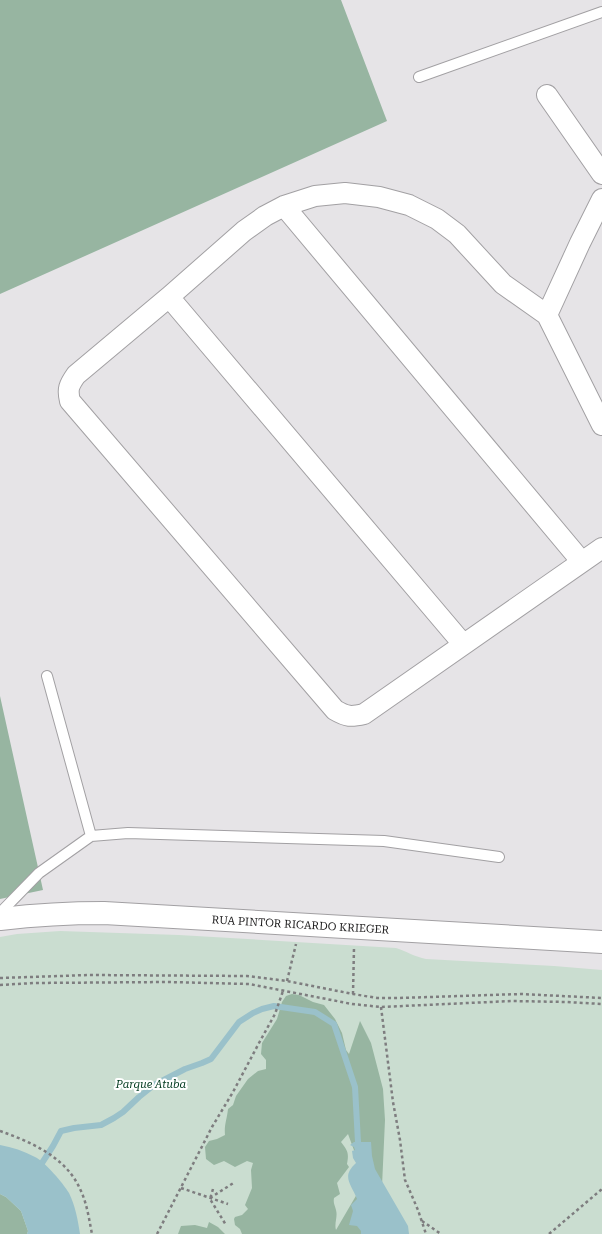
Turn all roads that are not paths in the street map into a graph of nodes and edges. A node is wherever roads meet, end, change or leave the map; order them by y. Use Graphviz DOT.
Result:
graph roads {
  1 [pos="602,12"];
  2 [pos="419,77"];
  3 [pos="547,95"];
  4 [pos="602,174"];
  5 [pos="602,199"];
  6 [pos="284,206"];
  7 [pos="169,297"];
  8 [pos="547,315"];
  9 [pos="602,425"];
  10 [pos="602,548"];
  11 [pos="582,562"];
  12 [pos="463,644"];
  13 [pos="47,676"];
  14 [pos="91,836"];
  15 [pos="499,857"];
  16 [pos="0,913"];
  17 [pos="0,919"];
  18 [pos="602,942"];
  1 -- 2 [label="lane"];
  3 -- 4 [label="street"];
  5 -- 8 [label="street"];
  6 -- 7 [label="street"];
  6 -- 8 [label="street"];
  6 -- 11 [label="street"];
  7 -- 12 [label="street"];
  7 -- 12 [label="street"];
  8 -- 9 [label="street"];
  10 -- 11 [label="street"];
  11 -- 12 [label="street"];
  13 -- 14 [label="lane"];
  14 -- 15 [label="lane"];
  14 -- 16 [label="lane"];
  17 -- 18 [label="street, RUA PINTOR RICARDO KRIEGER"];
}
